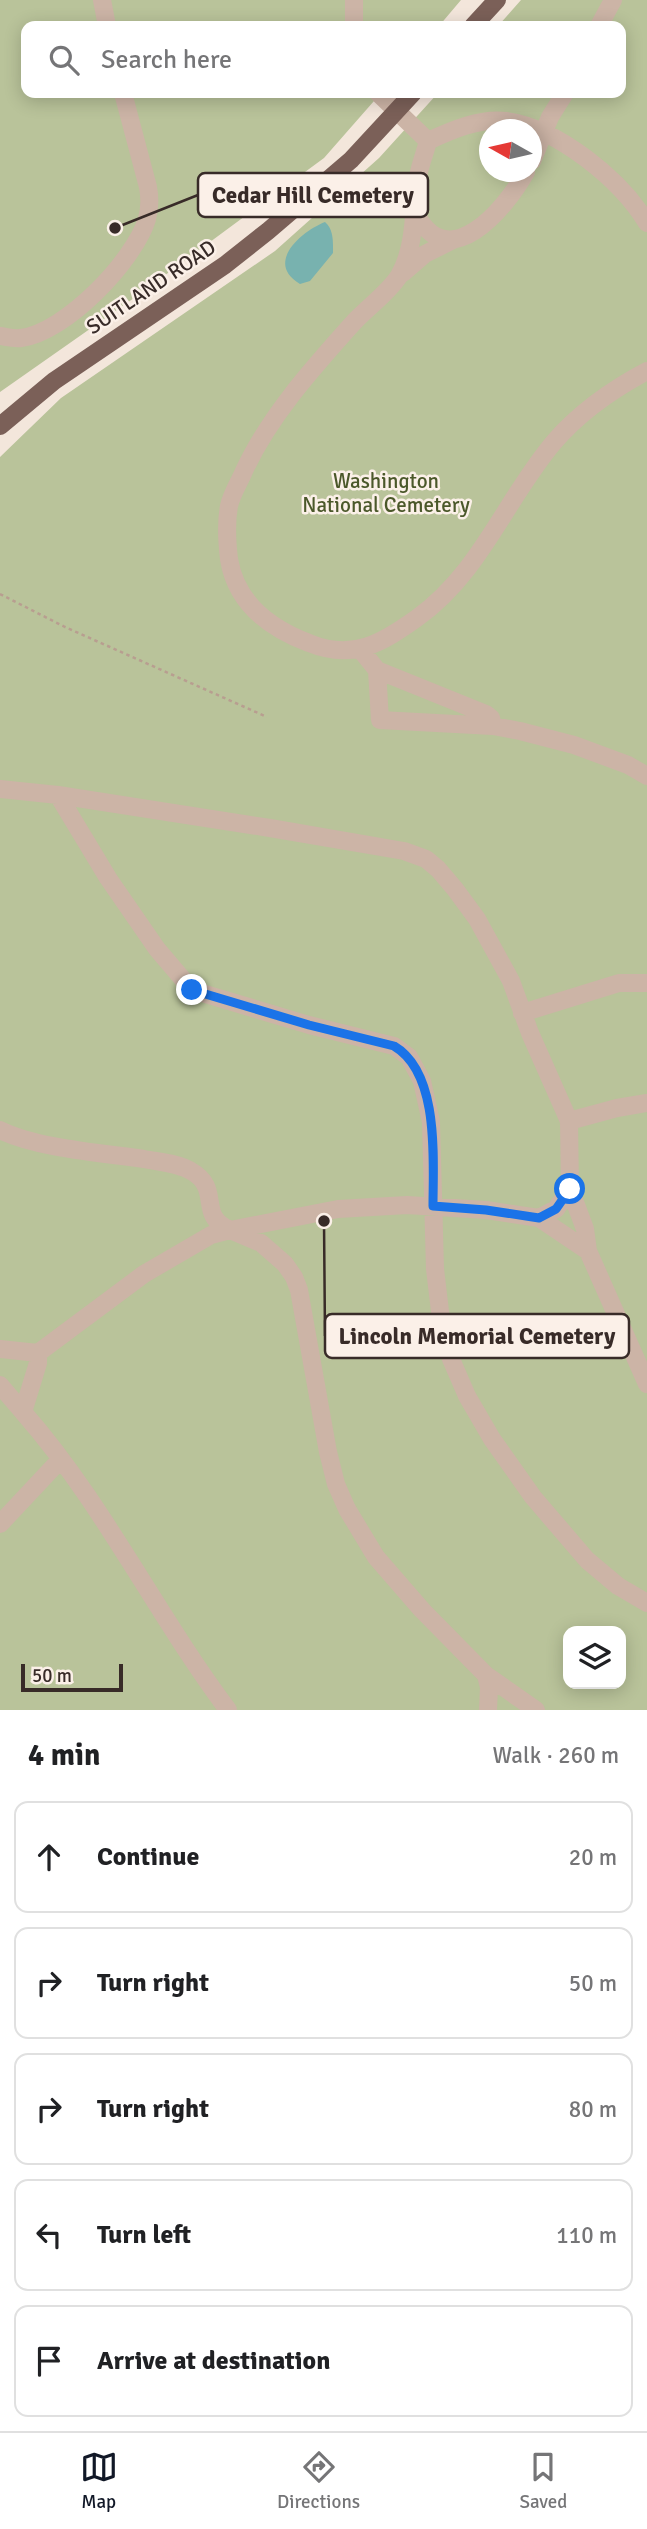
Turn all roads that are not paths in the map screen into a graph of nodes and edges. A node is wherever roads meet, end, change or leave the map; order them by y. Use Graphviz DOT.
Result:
graph roads {
  1 [pos="102,0"];
  2 [pos="354,0"];
  3 [pos="497,0"];
  4 [pos="613,0"];
  5 [pos="106,21"];
  6 [pos="354,21"];
  7 [pos="478,21"];
  8 [pos="602,21"];
  9 [pos="124,98"];
  10 [pos="383,98"];
  11 [pos="409,98"];
  12 [pos="562,98"];
  13 [pos="397,111"];
  14 [pos="544,133"];
  15 [pos="542,137"];
  16 [pos="428,141"];
  17 [pos="520,182"];
  18 [pos="415,212"];
  19 [pos="647,223"];
  20 [pos="453,240"];
  21 [pos="398,278"];
  22 [pos="0,336"];
  23 [pos="647,371"];
  24 [pos="0,426"];
  25 [pos="360,649"];
  26 [pos="377,670"];
  27 [pos="494,726"];
  28 [pos="646,774"];
  29 [pos="0,789"];
  30 [pos="58,795"];
  31 [pos="647,983"];
  32 [pos="522,1013"];
  33 [pos="647,1103"];
  34 [pos="569,1121"];
  35 [pos="0,1130"];
  36 [pos="570,1189"];
  37 [pos="433,1206"];
  38 [pos="539,1218"];
  39 [pos="230,1230"];
  40 [pos="588,1251"];
  41 [pos="0,1349"];
  42 [pos="38,1353"];
  43 [pos="647,1384"];
  44 [pos="0,1385"];
  45 [pos="23,1412"];
  46 [pos="60,1460"];
  47 [pos="0,1524"];
  48 [pos="647,1603"];
  49 [pos="486,1675"];
  50 [pos="228,1710"];
  51 [pos="488,1710"];
  52 [pos="536,1710"];
  1 -- 5 [label="lane"];
  2 -- 6 [label="lane"];
  3 -- 7 [label="main road"];
  4 -- 8 [label="lane"];
  9 -- 22 [label="lane"];
  10 -- 13 [label="lane"];
  11 -- 13 [label="main road, SUITLAND ROAD"];
  12 -- 14 [label="lane"];
  13 -- 16 [label="lane"];
  13 -- 24 [label="main road, SUITLAND ROAD"];
  14 -- 15 [label="lane"];
  14 -- 16 [label="lane"];
  14 -- 19 [label="lane"];
  16 -- 18 [label="lane"];
  17 -- 20 [label="lane"];
  18 -- 20 [label="lane"];
  18 -- 21 [label="lane"];
  20 -- 21 [label="lane"];
  21 -- 25 [label="lane"];
  23 -- 25 [label="lane"];
  25 -- 26 [label="lane"];
  26 -- 27 [label="lane"];
  26 -- 27 [label="lane"];
  27 -- 28 [label="lane"];
  29 -- 30 [label="lane"];
  30 -- 32 [label="lane"];
  30 -- 37 [label="lane"];
  31 -- 32 [label="lane"];
  32 -- 34 [label="lane"];
  33 -- 34 [label="lane"];
  34 -- 36 [label="lane"];
  35 -- 39 [label="lane"];
  36 -- 38 [label="lane"];
  36 -- 40 [label="lane"];
  37 -- 38 [label="lane"];
  37 -- 39 [label="lane"];
  37 -- 48 [label="lane"];
  38 -- 40 [label="lane"];
  39 -- 42 [label="lane"];
  39 -- 49 [label="lane"];
  40 -- 43 [label="lane"];
  41 -- 42 [label="lane"];
  42 -- 45 [label="lane"];
  44 -- 45 [label="lane"];
  45 -- 46 [label="lane"];
  46 -- 47 [label="lane"];
  46 -- 50 [label="lane"];
  49 -- 51 [label="lane"];
  49 -- 52 [label="lane"];
}
